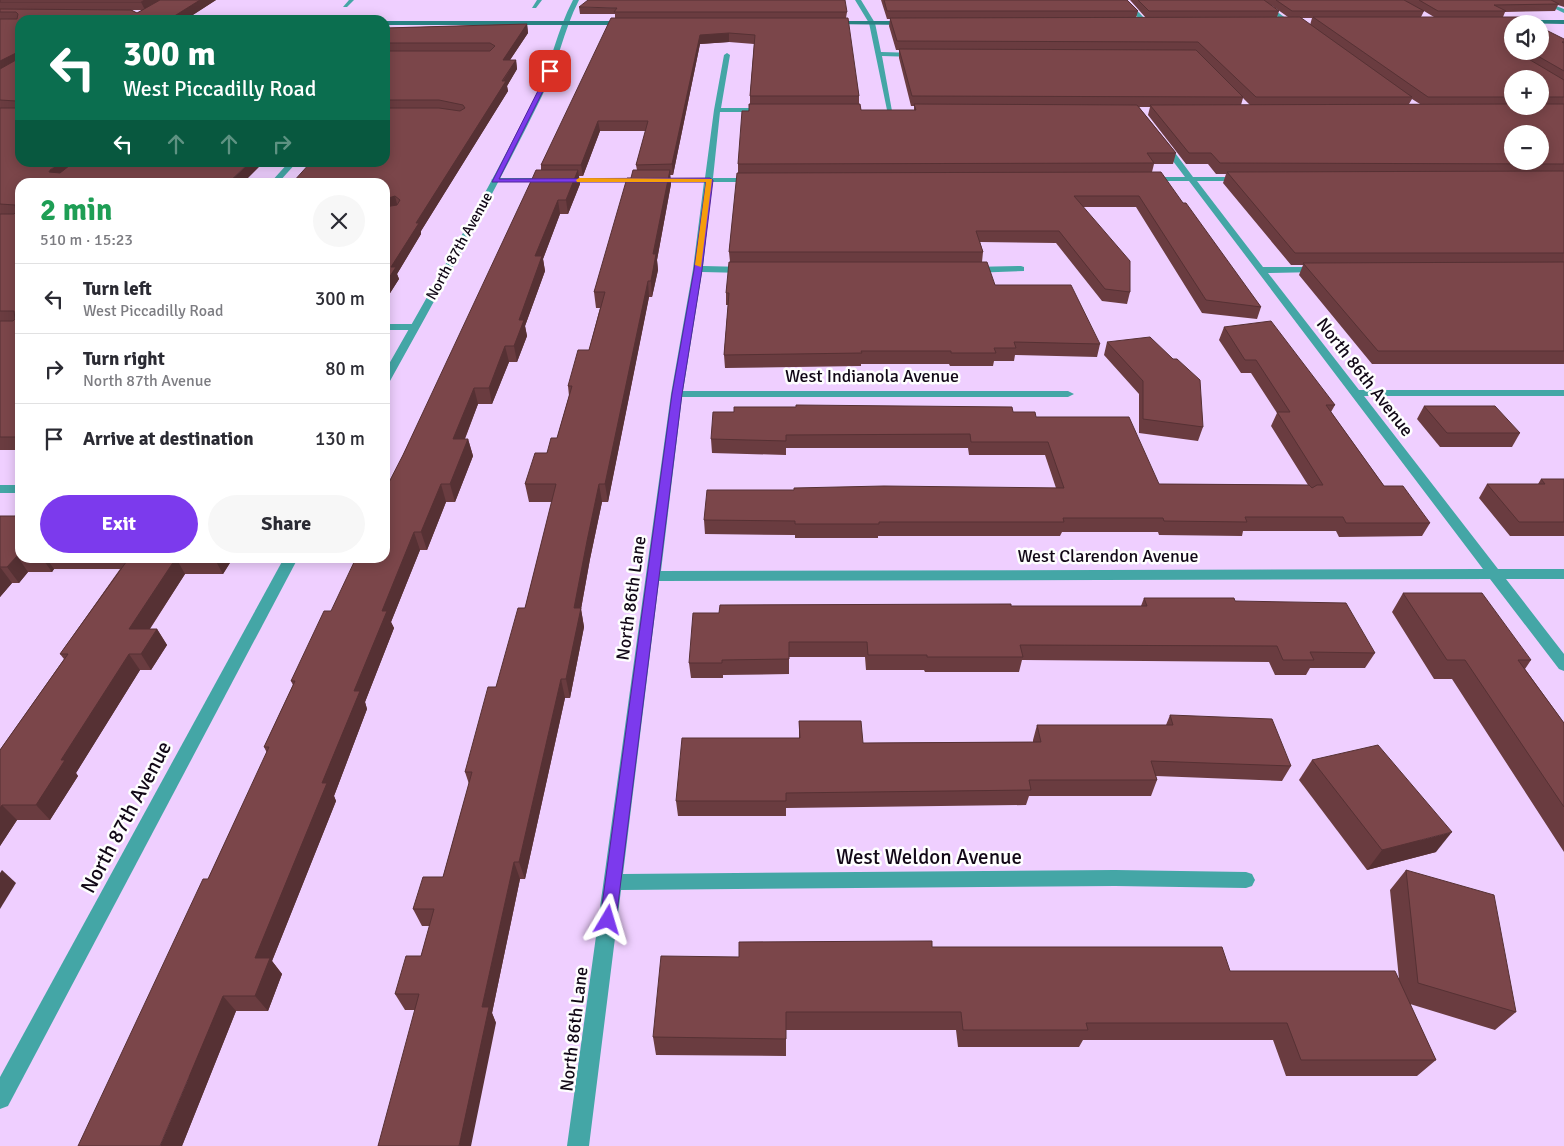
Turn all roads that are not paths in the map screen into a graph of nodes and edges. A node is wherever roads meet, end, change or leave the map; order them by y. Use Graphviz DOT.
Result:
graph roads {
  1 [pos="352,0"];
  2 [pos="540,0"];
  3 [pos="576,0"];
  4 [pos="858,0"];
  5 [pos="1124,0"];
  6 [pos="1258,0"];
  7 [pos="1545,2"];
  8 [pos="344,6"];
  9 [pos="534,7"];
  10 [pos="1564,10"];
  11 [pos="1279,22"];
  12 [pos="1288,22"];
  13 [pos="1298,22"];
  14 [pos="1549,22"];
  15 [pos="1564,22"];
  16 [pos="564,23"];
  17 [pos="822,23"];
  18 [pos="872,23"];
  19 [pos="916,23"];
  20 [pos="1136,23"];
  21 [pos="1146,23"];
  22 [pos="1155,23"];
  23 [pos="390,24"];
  24 [pos="630,24"];
  25 [pos="877,54"];
  26 [pos="927,54"];
  27 [pos="727,55"];
  28 [pos="718,110"];
  29 [pos="775,110"];
  30 [pos="880,110"];
  31 [pos="890,110"];
  32 [pos="900,110"];
  33 [pos="1156,133"];
  34 [pos="289,167"];
  35 [pos="279,178"];
  36 [pos="1142,179"];
  37 [pos="1191,179"];
  38 [pos="1250,179"];
  39 [pos="495,180"];
  40 [pos="710,180"];
  41 [pos="759,180"];
  42 [pos="1020,269"];
  43 [pos="1328,269"];
  44 [pos="698,270"];
  45 [pos="758,270"];
  46 [pos="964,270"];
  47 [pos="1261,270"];
  48 [pos="390,327"];
  49 [pos="414,327"];
  50 [pos="390,372"];
  51 [pos="1356,393"];
  52 [pos="1564,393"];
  53 [pos="677,394"];
  54 [pos="1068,394"];
  55 [pos="0,489"];
  56 [pos="15,489"];
  57 [pos="288,563"];
  58 [pos="1495,574"];
  59 [pos="1564,574"];
  60 [pos="653,576"];
  61 [pos="1564,664"];
  62 [pos="1246,880"];
  63 [pos="613,882"];
  64 [pos="0,1098"];
  65 [pos="578,1146"];
  1 -- 8 [label="lane"];
  2 -- 9 [label="lane"];
  3 -- 16 [label="street, North 87th Avenue"];
  4 -- 18 [label="street"];
  5 -- 21 [label="street"];
  6 -- 12 [label="street"];
  7 -- 10 [label="street"];
  11 -- 12 [label="main road"];
  12 -- 13 [label="main road"];
  14 -- 15 [label="main road"];
  16 -- 23 [label="main road"];
  16 -- 24 [label="main road"];
  16 -- 39 [label="street, North 87th Avenue"];
  17 -- 18 [label="main road"];
  18 -- 19 [label="main road"];
  18 -- 25 [label="street"];
  20 -- 21 [label="main road"];
  21 -- 22 [label="main road"];
  25 -- 26 [label="street"];
  25 -- 31 [label="street"];
  27 -- 28 [label="street, North 86th Lane"];
  28 -- 29 [label="street"];
  28 -- 40 [label="street, North 86th Lane"];
  30 -- 31 [label="street"];
  31 -- 32 [label="street"];
  33 -- 37 [label="street, North 86th Avenue"];
  34 -- 35 [label="street"];
  36 -- 37 [label="street"];
  37 -- 38 [label="street"];
  37 -- 47 [label="street, North 86th Avenue"];
  39 -- 40 [label="street"];
  39 -- 49 [label="street, North 87th Avenue"];
  40 -- 41 [label="street"];
  40 -- 44 [label="street, North 86th Lane"];
  42 -- 46 [label="street"];
  43 -- 47 [label="street"];
  44 -- 45 [label="street"];
  44 -- 53 [label="street, North 86th Lane"];
  47 -- 51 [label="street, North 86th Avenue"];
  48 -- 49 [label="street"];
  49 -- 50 [label="street, North 87th Avenue"];
  51 -- 52 [label="street"];
  51 -- 58 [label="street, North 86th Avenue"];
  53 -- 54 [label="street, West Indianola Avenue"];
  53 -- 60 [label="street, North 86th Lane"];
  55 -- 56 [label="street"];
  57 -- 64 [label="street, North 87th Avenue"];
  58 -- 59 [label="street, West Clarendon Avenue"];
  58 -- 60 [label="street, West Clarendon Avenue"];
  58 -- 61 [label="street, North 86th Avenue"];
  60 -- 63 [label="street, North 86th Lane"];
  62 -- 63 [label="street, West Weldon Avenue"];
  63 -- 65 [label="street, North 86th Lane"];
}
